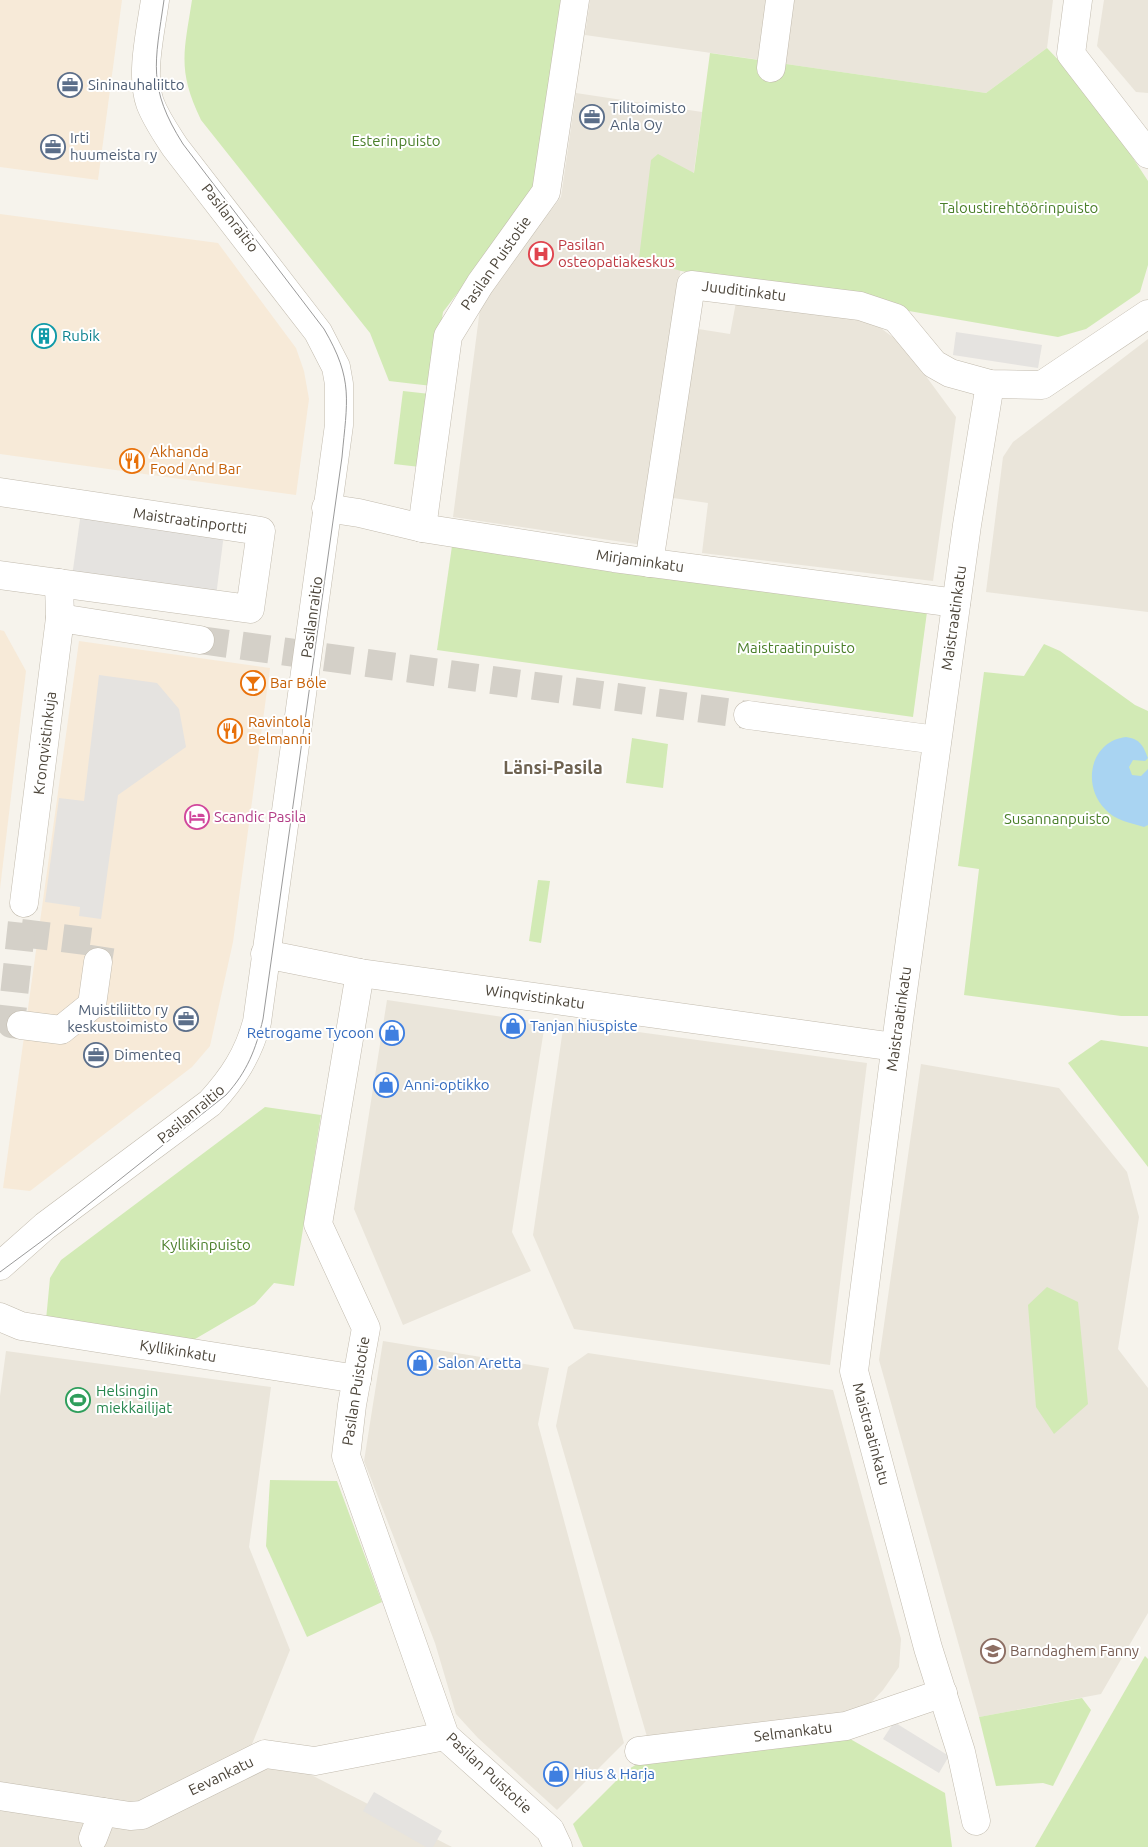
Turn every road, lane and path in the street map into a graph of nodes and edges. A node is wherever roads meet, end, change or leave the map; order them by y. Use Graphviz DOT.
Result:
graph roads {
  1 [pos="155,0"];
  2 [pos="575,0"];
  3 [pos="780,0"];
  4 [pos="1078,0"];
  5 [pos="771,68"];
  6 [pos="1148,154"];
  7 [pos="1148,314"];
  8 [pos="990,384"];
  9 [pos="0,492"];
  10 [pos="326,508"];
  11 [pos="422,528"];
  12 [pos="649,563"];
  13 [pos="0,575"];
  14 [pos="60,583"];
  15 [pos="956,603"];
  16 [pos="60,618"];
  17 [pos="200,640"];
  18 [pos="748,715"];
  19 [pos="937,740"];
  20 [pos="24,903"];
  21 [pos="266,954"];
  22 [pos="98,962"];
  23 [pos="360,973"];
  24 [pos="21,1025"];
  25 [pos="895,1048"];
  26 [pos="0,1266"];
  27 [pos="0,1317"];
  28 [pos="357,1379"];
  29 [pos="943,1693"];
  30 [pos="445,1736"];
  31 [pos="639,1752"];
  32 [pos="0,1796"];
  33 [pos="103,1812"];
  34 [pos="976,1821"];
  35 [pos="93,1838"];
  36 [pos="558,1847"];
  1 -- 10 [label="street, Pasilanraitio"];
  2 -- 11 [label="street, Pasilan Puistotie"];
  3 -- 5 [label="street"];
  4 -- 6 [label="street"];
  7 -- 8 [label="street"];
  8 -- 12 [label="street, Juuditinkatu"];
  8 -- 15 [label="street, Maistraatinkatu"];
  9 -- 14 [label="street, Maistraatinportti"];
  10 -- 11 [label="street, Mirjaminkatu"];
  10 -- 21 [label="street, Pasilanraitio"];
  11 -- 12 [label="street, Mirjaminkatu"];
  12 -- 15 [label="street, Mirjaminkatu"];
  13 -- 14 [label="street, Maistraatinportti"];
  14 -- 16 [label="street, Kronqvistinkuja"];
  15 -- 19 [label="street, Maistraatinkatu"];
  16 -- 17 [label="street"];
  16 -- 20 [label="street, Kronqvistinkuja"];
  18 -- 19 [label="street"];
  19 -- 25 [label="street, Maistraatinkatu"];
  21 -- 23 [label="street, Winqvistinkatu"];
  21 -- 26 [label="street, Pasilanraitio"];
  22 -- 24 [label="street"];
  23 -- 25 [label="street, Winqvistinkatu"];
  23 -- 28 [label="street, Pasilan Puistotie"];
  25 -- 29 [label="street, Maistraatinkatu"];
  27 -- 28 [label="street, Kyllikinkatu"];
  28 -- 30 [label="street, Pasilan Puistotie"];
  29 -- 31 [label="street, Selmankatu"];
  29 -- 34 [label="street, Maistraatinkatu"];
  30 -- 33 [label="street, Eevankatu"];
  30 -- 36 [label="street, Pasilan Puistotie"];
  32 -- 33 [label="street, Eevankatu"];
  33 -- 35 [label="street"];
}
